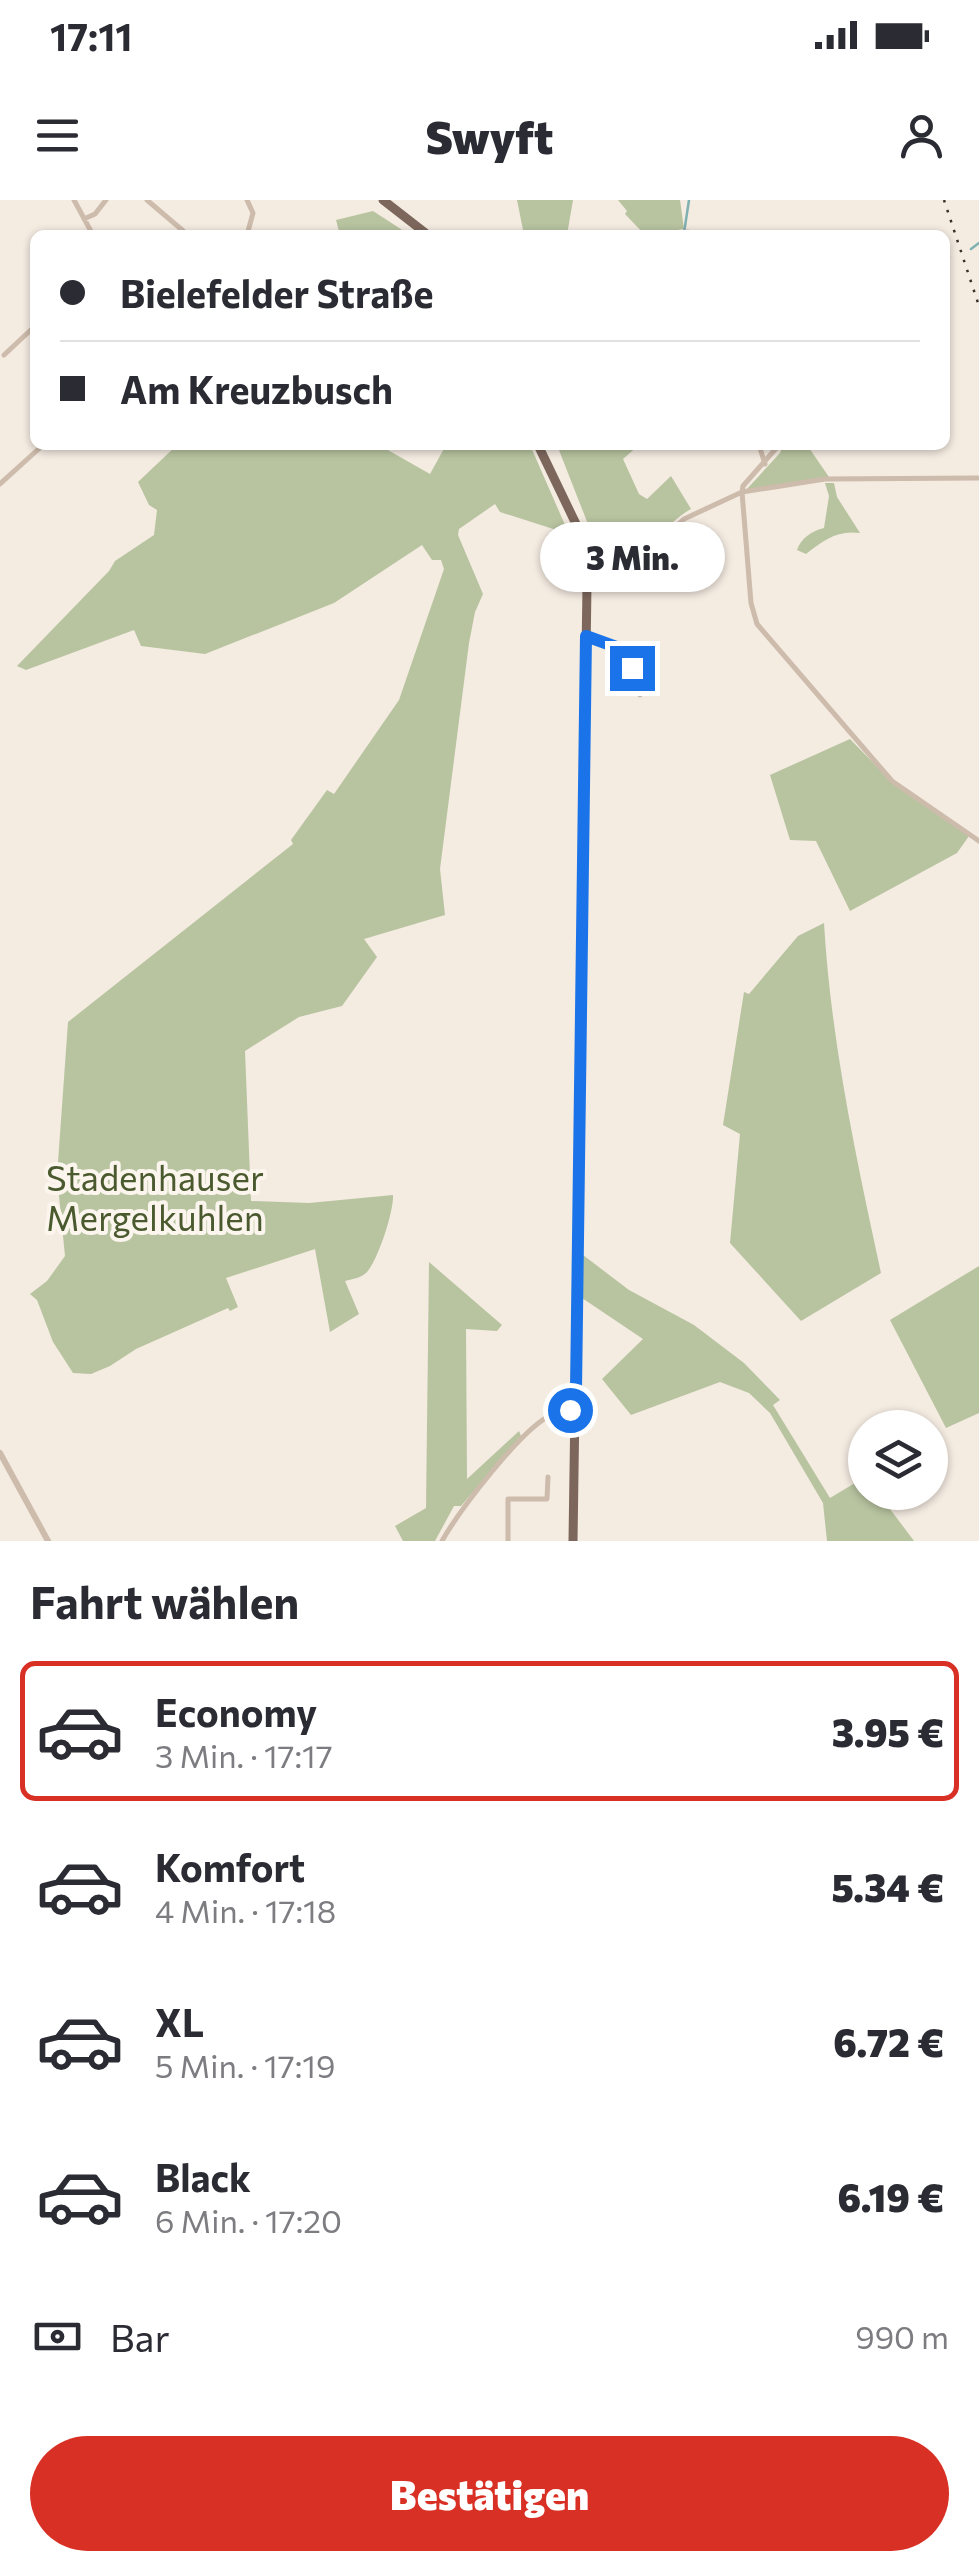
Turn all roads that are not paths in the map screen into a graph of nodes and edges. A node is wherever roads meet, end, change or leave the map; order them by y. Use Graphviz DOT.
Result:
graph roads {
  1 [pos="74,200"];
  2 [pos="106,200"];
  3 [pos="147,200"];
  4 [pos="247,200"];
  5 [pos="383,200"];
  6 [pos="84,219"];
  7 [pos="90,230"];
  8 [pos="182,230"];
  9 [pos="248,230"];
  10 [pos="422,230"];
  11 [pos="30,331"];
  12 [pos="4,355"];
  13 [pos="37,450"];
  14 [pos="540,450"];
  15 [pos="761,450"];
  16 [pos="775,450"];
  17 [pos="765,464"];
  18 [pos="979,478"];
  19 [pos="0,484"];
  20 [pos="742,492"];
  21 [pos="582,548"];
  22 [pos="586,636"];
  23 [pos="640,695"];
  24 [pos="979,842"];
  25 [pos="575,1410"];
  26 [pos="0,1453"];
  27 [pos="548,1477"];
  28 [pos="48,1541"];
  29 [pos="442,1541"];
  30 [pos="508,1541"];
  31 [pos="573,1541"];
  1 -- 6 [label="street"];
  2 -- 6 [label="street"];
  3 -- 8 [label="street"];
  4 -- 9 [label="street"];
  5 -- 10 [label="main road"];
  6 -- 7 [label="street"];
  11 -- 12 [label="street"];
  13 -- 19 [label="street"];
  14 -- 21 [label="main road"];
  15 -- 17 [label="street"];
  16 -- 17 [label="street"];
  17 -- 20 [label="street"];
  18 -- 20 [label="street"];
  20 -- 21 [label="street"];
  20 -- 24 [label="street"];
  21 -- 22 [label="main road"];
  22 -- 23 [label="street"];
  22 -- 25 [label="main road"];
  25 -- 29 [label="street"];
  25 -- 31 [label="main road"];
  26 -- 28 [label="street"];
  27 -- 30 [label="street"];
}
